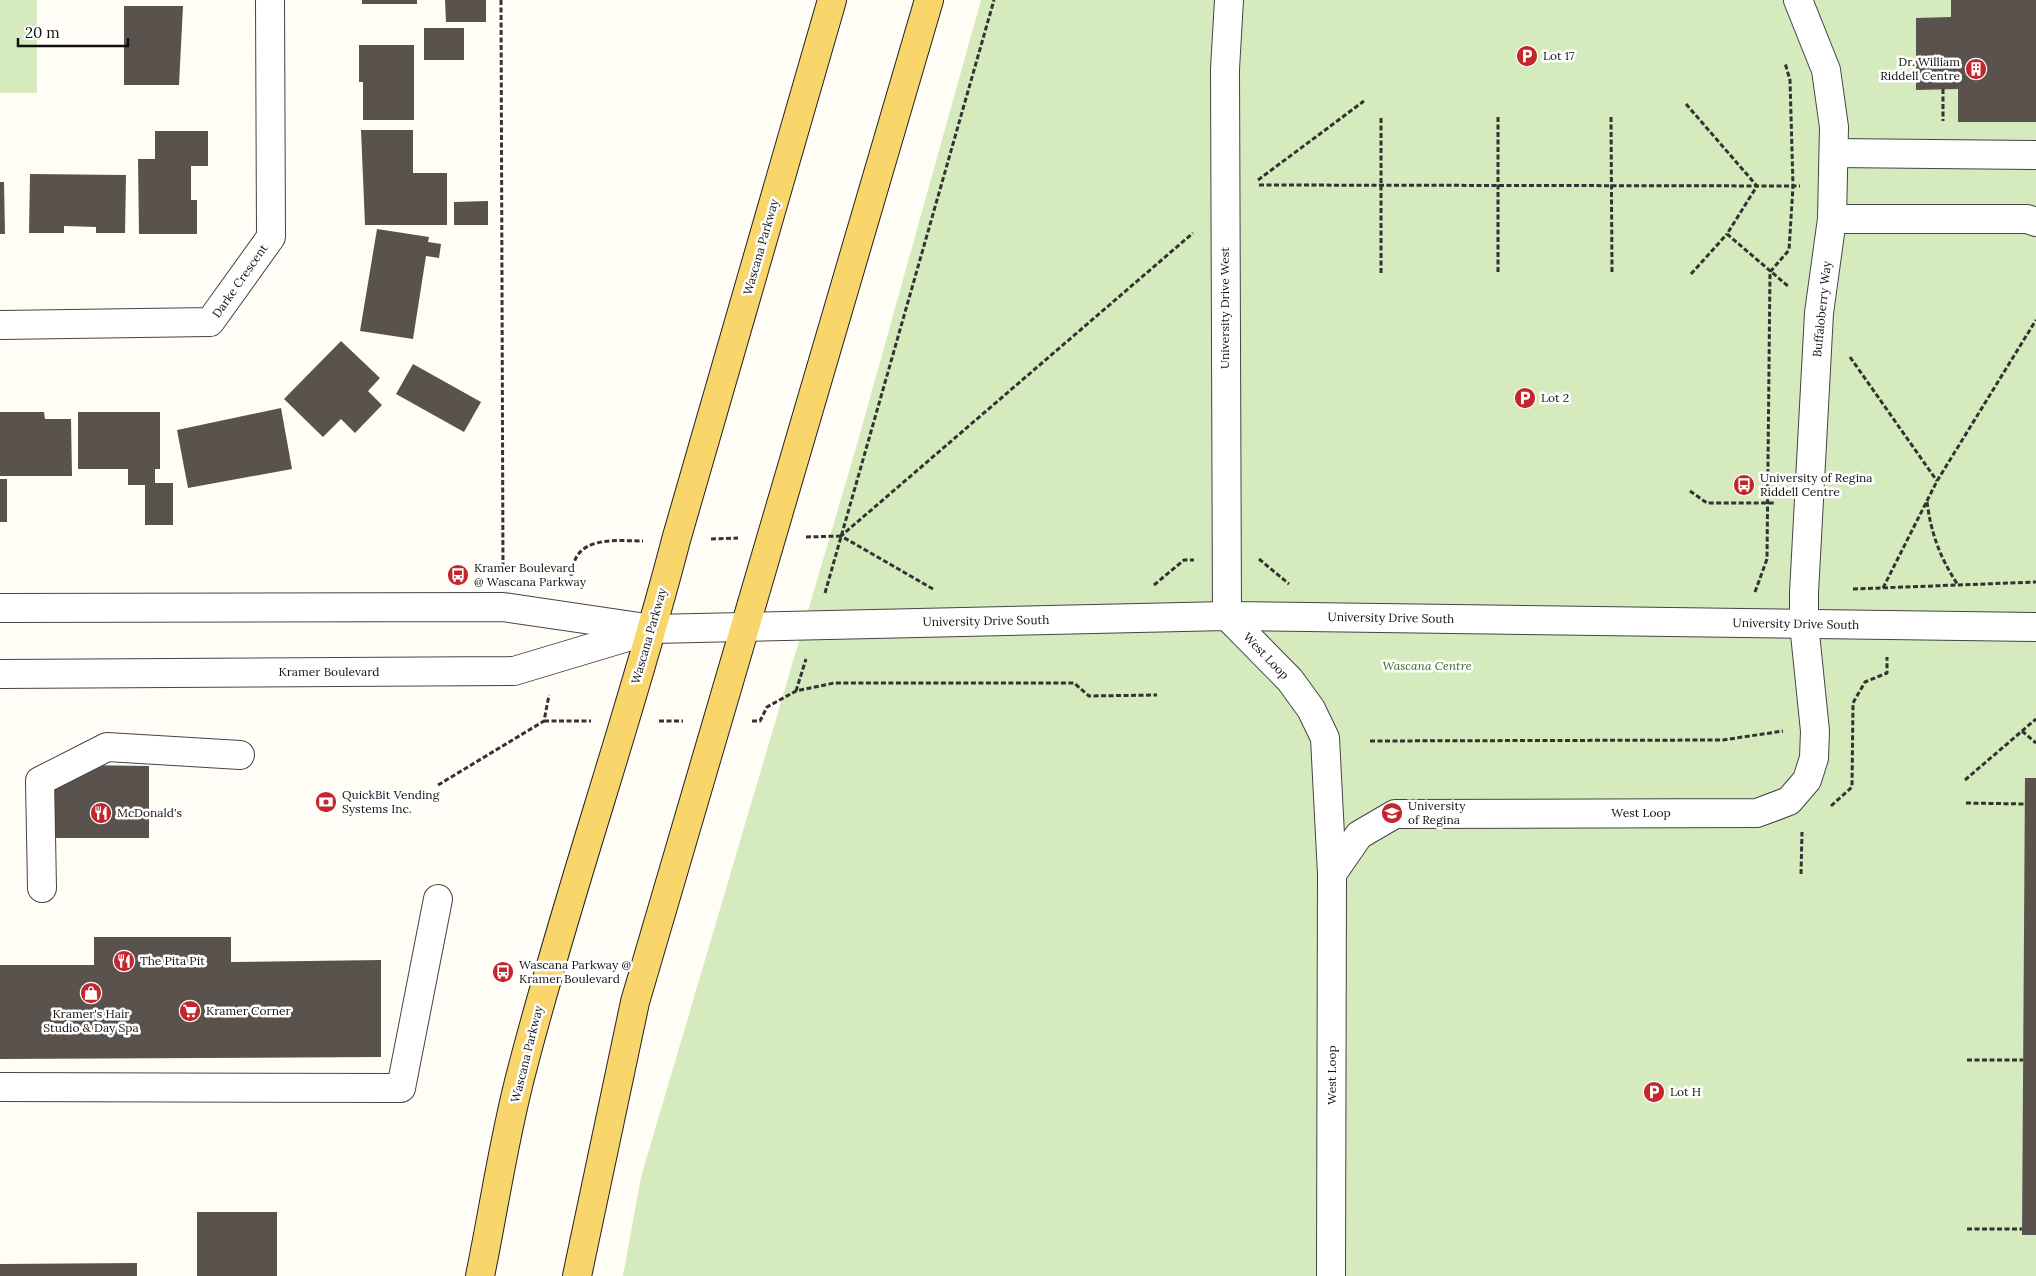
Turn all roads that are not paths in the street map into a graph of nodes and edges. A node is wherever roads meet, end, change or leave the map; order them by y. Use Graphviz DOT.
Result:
graph roads {
  1 [pos="270,0"];
  2 [pos="832,0"];
  3 [pos="929,0"];
  4 [pos="1229,0"];
  5 [pos="1798,0"];
  6 [pos="1834,153"];
  7 [pos="2036,155"];
  8 [pos="1832,219"];
  9 [pos="2036,222"];
  10 [pos="0,325"];
  11 [pos="0,608"];
  12 [pos="1226,616"];
  13 [pos="1804,624"];
  14 [pos="745,626"];
  15 [pos="2036,627"];
  16 [pos="653,629"];
  17 [pos="0,674"];
  18 [pos="240,755"];
  19 [pos="1332,874"];
  20 [pos="42,888"];
  21 [pos="438,899"];
  22 [pos="0,1087"];
  23 [pos="480,1276"];
  24 [pos="577,1276"];
  25 [pos="1331,1276"];
  1 -- 10 [label="street, Darke Crescent"];
  2 -- 16 [label="main road, Wascana Parkway"];
  3 -- 14 [label="main road"];
  4 -- 12 [label="street, University Drive West"];
  5 -- 6 [label="street, Buffaloberry Way"];
  6 -- 7 [label="street"];
  6 -- 8 [label="street, Buffaloberry Way"];
  8 -- 9 [label="street"];
  8 -- 13 [label="street, Buffaloberry Way"];
  11 -- 16 [label="street, Kramer Boulevard"];
  12 -- 13 [label="street, University Drive South"];
  12 -- 14 [label="street, University Drive South"];
  12 -- 19 [label="street, West Loop"];
  13 -- 15 [label="street, University Drive South"];
  13 -- 19 [label="street, West Loop"];
  14 -- 16 [label="street, Kramer Boulevard"];
  14 -- 24 [label="main road"];
  16 -- 17 [label="street, Kramer Boulevard"];
  16 -- 23 [label="main road, Wascana Parkway"];
  18 -- 20 [label="street"];
  19 -- 25 [label="street, West Loop"];
  21 -- 22 [label="street"];
}
